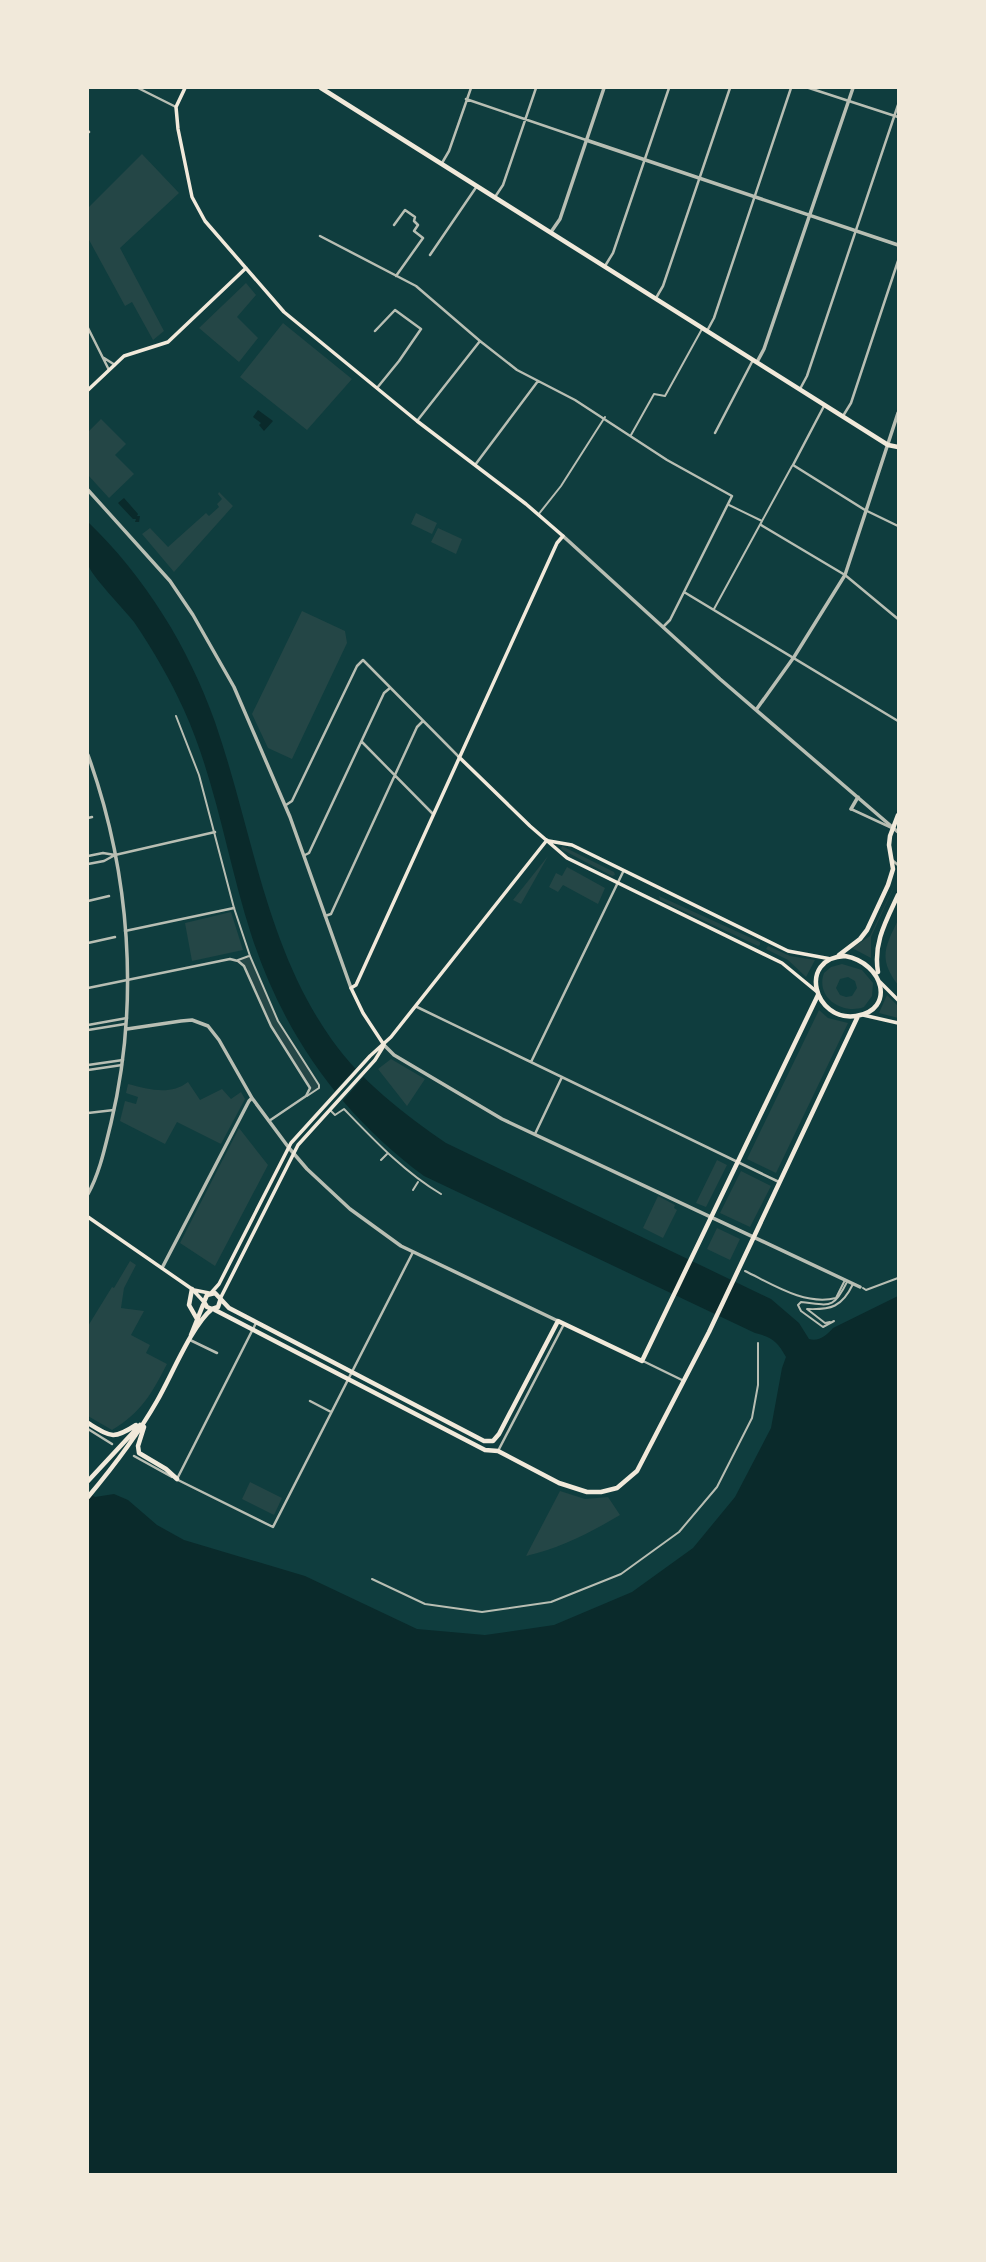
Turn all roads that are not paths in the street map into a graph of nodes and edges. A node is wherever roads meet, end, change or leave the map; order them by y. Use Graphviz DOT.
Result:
graph roads {
  1 [pos="138,88"];
  2 [pos="185,88"];
  3 [pos="321,88"];
  4 [pos="471,88"];
  5 [pos="536,88"];
  6 [pos="604,88"];
  7 [pos="669,88"];
  8 [pos="730,88"];
  9 [pos="791,88"];
  10 [pos="809,88"];
  11 [pos="853,88"];
  12 [pos="467,100"];
  13 [pos="848,101"];
  14 [pos="898,105"];
  15 [pos="176,107"];
  16 [pos="897,117"];
  17 [pos="525,119"];
  18 [pos="586,140"];
  19 [pos="645,160"];
  20 [pos="441,163"];
  21 [pos="700,178"];
  22 [pos="477,186"];
  23 [pos="495,197"];
  24 [pos="755,197"];
  25 [pos="810,215"];
  26 [pos="394,225"];
  27 [pos="856,231"];
  28 [pos="551,232"];
  29 [pos="320,236"];
  30 [pos="898,245"];
  31 [pos="430,256"];
  32 [pos="898,261"];
  33 [pos="605,266"];
  34 [pos="246,268"];
  35 [pos="396,276"];
  36 [pos="656,299"];
  37 [pos="705,329"];
  38 [pos="88,330"];
  39 [pos="375,331"];
  40 [pos="480,341"];
  41 [pos="104,358"];
  42 [pos="755,361"];
  43 [pos="115,365"];
  44 [pos="109,370"];
  45 [pos="538,381"];
  46 [pos="377,388"];
  47 [pos="800,389"];
  48 [pos="88,390"];
  49 [pos="825,405"];
  50 [pos="898,413"];
  51 [pos="842,416"];
  52 [pos="604,417"];
  53 [pos="417,421"];
  54 [pos="715,432"];
  55 [pos="631,435"];
  56 [pos="888,445"];
  57 [pos="898,447"];
  58 [pos="475,465"];
  59 [pos="793,465"];
  60 [pos="88,490"];
  61 [pos="727,504"];
  62 [pos="865,510"];
  63 [pos="538,515"];
  64 [pos="762,524"];
  65 [pos="898,526"];
  66 [pos="563,536"];
  67 [pos="845,575"];
  68 [pos="684,592"];
  69 [pos="714,610"];
  70 [pos="898,619"];
  71 [pos="663,627"];
  72 [pos="793,657"];
  73 [pos="390,688"];
  74 [pos="756,710"];
  75 [pos="176,716"];
  76 [pos="423,721"];
  77 [pos="898,721"];
  78 [pos="362,741"];
  79 [pos="88,755"];
  80 [pos="459,757"];
  81 [pos="395,775"];
  82 [pos="858,797"];
  83 [pos="285,805"];
  84 [pos="851,809"];
  85 [pos="433,814"];
  86 [pos="898,815"];
  87 [pos="892,828"];
  88 [pos="215,832"];
  89 [pos="898,832"];
  90 [pos="547,841"];
  91 [pos="115,855"];
  92 [pos="303,855"];
  93 [pos="88,856"];
  94 [pos="892,860"];
  95 [pos="88,864"];
  96 [pos="898,865"];
  97 [pos="623,872"];
  98 [pos="617,884"];
  99 [pos="898,895"];
  100 [pos="109,896"];
  101 [pos="88,901"];
  102 [pos="234,908"];
  103 [pos="325,916"];
  104 [pos="125,931"];
  105 [pos="115,937"];
  106 [pos="88,943"];
  107 [pos="250,956"];
  108 [pos="834,958"];
  109 [pos="238,961"];
  110 [pos="879,979"];
  111 [pos="128,980"];
  112 [pos="88,988"];
  113 [pos="351,988"];
  114 [pos="817,993"];
  115 [pos="898,1000"];
  116 [pos="416,1006"];
  117 [pos="860,1015"];
  118 [pos="898,1023"];
  119 [pos="127,1024"];
  120 [pos="88,1025"];
  121 [pos="88,1030"];
  122 [pos="384,1045"];
  123 [pos="123,1062"];
  124 [pos="531,1062"];
  125 [pos="88,1065"];
  126 [pos="88,1070"];
  127 [pos="562,1077"];
  128 [pos="306,1096"];
  129 [pos="253,1098"];
  130 [pos="331,1109"];
  131 [pos="114,1110"];
  132 [pos="88,1113"];
  133 [pos="269,1121"];
  134 [pos="535,1134"];
  135 [pos="289,1148"];
  136 [pos="387,1153"];
  137 [pos="293,1154"];
  138 [pos="381,1160"];
  139 [pos="737,1162"];
  140 [pos="419,1181"];
  141 [pos="779,1182"];
  142 [pos="412,1190"];
  143 [pos="88,1194"];
  144 [pos="442,1194"];
  145 [pos="88,1217"];
  146 [pos="711,1217"];
  147 [pos="753,1237"];
  148 [pos="413,1252"];
  149 [pos="162,1268"];
  150 [pos="745,1271"];
  151 [pos="898,1278"];
  152 [pos="846,1280"];
  153 [pos="854,1284"];
  154 [pos="862,1288"];
  155 [pos="192,1289"];
  156 [pos="210,1293"];
  157 [pos="220,1300"];
  158 [pos="204,1302"];
  159 [pos="213,1309"];
  160 [pos="197,1319"];
  161 [pos="558,1321"];
  162 [pos="257,1322"];
  163 [pos="564,1324"];
  164 [pos="253,1329"];
  165 [pos="190,1340"];
  166 [pos="758,1343"];
  167 [pos="217,1353"];
  168 [pos="642,1361"];
  169 [pos="352,1372"];
  170 [pos="348,1378"];
  171 [pos="684,1381"];
  172 [pos="310,1401"];
  173 [pos="331,1412"];
  174 [pos="146,1419"];
  175 [pos="88,1423"];
  176 [pos="88,1429"];
  177 [pos="493,1441"];
  178 [pos="112,1444"];
  179 [pos="498,1451"];
  180 [pos="134,1456"];
  181 [pos="177,1479"];
  182 [pos="88,1481"];
  183 [pos="88,1497"];
  184 [pos="372,1579"];
  185 [pos="495,1606"];
  186 [pos="495,1611"];
  1 -- 15 [label="street"];
  2 -- 15 [label="main road"];
  3 -- 20 [label="main road"];
  4 -- 12 [label="street"];
  5 -- 17 [label="street"];
  6 -- 18 [label="street"];
  7 -- 19 [label="street"];
  8 -- 21 [label="street"];
  9 -- 24 [label="street"];
  10 -- 13 [label="street"];
  11 -- 13 [label="street"];
  12 -- 17 [label="street"];
  12 -- 20 [label="street"];
  13 -- 16 [label="street"];
  13 -- 25 [label="street"];
  14 -- 16 [label="street"];
  15 -- 34 [label="main road"];
  16 -- 27 [label="street"];
  17 -- 18 [label="street"];
  17 -- 23 [label="street"];
  18 -- 19 [label="street"];
  18 -- 28 [label="street"];
  19 -- 21 [label="street"];
  19 -- 33 [label="street"];
  20 -- 22 [label="main road"];
  21 -- 24 [label="street"];
  21 -- 36 [label="street"];
  22 -- 23 [label="main road"];
  22 -- 31 [label="street"];
  23 -- 28 [label="main road"];
  24 -- 25 [label="street"];
  24 -- 37 [label="street"];
  25 -- 27 [label="street"];
  25 -- 42 [label="street"];
  26 -- 35 [label="street"];
  27 -- 30 [label="street"];
  27 -- 47 [label="street"];
  28 -- 33 [label="main road"];
  29 -- 35 [label="street"];
  32 -- 51 [label="street"];
  33 -- 36 [label="main road"];
  34 -- 43 [label="main road"];
  34 -- 46 [label="main road"];
  35 -- 40 [label="street"];
  36 -- 37 [label="main road"];
  37 -- 42 [label="main road"];
  37 -- 55 [label="street"];
  38 -- 41 [label="street"];
  39 -- 46 [label="street"];
  40 -- 45 [label="street"];
  40 -- 53 [label="street"];
  41 -- 43 [label="street"];
  41 -- 44 [label="street"];
  42 -- 47 [label="main road"];
  42 -- 54 [label="street"];
  43 -- 44 [label="main road"];
  44 -- 48 [label="main road"];
  45 -- 52 [label="street"];
  45 -- 58 [label="street"];
  46 -- 53 [label="main road"];
  47 -- 49 [label="main road"];
  49 -- 51 [label="main road"];
  49 -- 59 [label="street"];
  50 -- 56 [label="street"];
  51 -- 56 [label="main road"];
  52 -- 55 [label="street"];
  52 -- 63 [label="street"];
  53 -- 58 [label="main road"];
  55 -- 61 [label="street"];
  56 -- 57 [label="main road"];
  56 -- 62 [label="street"];
  58 -- 63 [label="main road"];
  59 -- 62 [label="street"];
  59 -- 64 [label="street"];
  60 -- 83 [label="street"];
  61 -- 64 [label="street"];
  61 -- 68 [label="street"];
  62 -- 65 [label="street"];
  62 -- 67 [label="street"];
  63 -- 66 [label="main road"];
  64 -- 67 [label="street"];
  64 -- 69 [label="street"];
  66 -- 71 [label="street"];
  66 -- 80 [label="main road"];
  67 -- 70 [label="street"];
  67 -- 72 [label="street"];
  68 -- 69 [label="street"];
  68 -- 71 [label="street"];
  69 -- 72 [label="street"];
  71 -- 74 [label="street"];
  72 -- 74 [label="street"];
  72 -- 77 [label="street"];
  73 -- 76 [label="street"];
  73 -- 78 [label="street"];
  73 -- 83 [label="street"];
  74 -- 82 [label="street"];
  75 -- 88 [label="street"];
  76 -- 80 [label="street"];
  76 -- 81 [label="street"];
  78 -- 81 [label="street"];
  78 -- 92 [label="street"];
  79 -- 91 [label="street"];
  80 -- 85 [label="main road"];
  80 -- 90 [label="main road"];
  81 -- 85 [label="street"];
  81 -- 103 [label="street"];
  82 -- 84 [label="street"];
  82 -- 87 [label="street"];
  83 -- 92 [label="street"];
  84 -- 87 [label="street"];
  85 -- 113 [label="main road"];
  86 -- 87 [label="main road"];
  87 -- 89 [label="street"];
  87 -- 94 [label="main road"];
  88 -- 91 [label="street"];
  88 -- 102 [label="street"];
  90 -- 97 [label="main road"];
  90 -- 98 [label="main road"];
  90 -- 116 [label="main road"];
  91 -- 93 [label="street"];
  91 -- 95 [label="street"];
  91 -- 104 [label="street"];
  92 -- 103 [label="street"];
  94 -- 96 [label="street"];
  94 -- 108 [label="main road"];
  97 -- 98 [label="street"];
  97 -- 108 [label="main road"];
  98 -- 114 [label="main road"];
  98 -- 124 [label="street"];
  99 -- 110 [label="main road"];
  100 -- 101 [label="street"];
  102 -- 104 [label="street"];
  102 -- 107 [label="street"];
  103 -- 113 [label="street"];
  104 -- 111 [label="street"];
  105 -- 106 [label="street"];
  107 -- 109 [label="street"];
  107 -- 128 [label="street"];
  108 -- 110 [label="main road"];
  108 -- 114 [label="main road"];
  109 -- 111 [label="street"];
  109 -- 128 [label="street"];
  110 -- 115 [label="main road"];
  110 -- 117 [label="main road"];
  111 -- 112 [label="street"];
  111 -- 119 [label="street"];
  113 -- 122 [label="main road"];
  114 -- 117 [label="main road"];
  114 -- 139 [label="main road"];
  116 -- 122 [label="main road"];
  116 -- 124 [label="street"];
  117 -- 118 [label="main road"];
  117 -- 141 [label="main road"];
  119 -- 120 [label="street"];
  119 -- 121 [label="street"];
  119 -- 123 [label="street"];
  119 -- 129 [label="street"];
  122 -- 130 [label="main road"];
  122 -- 134 [label="street"];
  122 -- 135 [label="main road"];
  123 -- 125 [label="street"];
  123 -- 126 [label="street"];
  123 -- 131 [label="street"];
  124 -- 127 [label="street"];
  127 -- 134 [label="street"];
  127 -- 139 [label="street"];
  128 -- 133 [label="street"];
  129 -- 133 [label="street"];
  129 -- 149 [label="street"];
  130 -- 136 [label="street"];
  130 -- 137 [label="main road"];
  131 -- 132 [label="street"];
  131 -- 143 [label="street"];
  133 -- 135 [label="street"];
  134 -- 146 [label="street"];
  135 -- 137 [label="street"];
  135 -- 156 [label="main road"];
  136 -- 138 [label="street"];
  136 -- 140 [label="street"];
  137 -- 148 [label="street"];
  137 -- 157 [label="main road"];
  139 -- 141 [label="street"];
  139 -- 146 [label="main road"];
  140 -- 142 [label="street"];
  140 -- 144 [label="street"];
  141 -- 147 [label="main road"];
  145 -- 149 [label="main road"];
  146 -- 147 [label="street"];
  146 -- 168 [label="main road"];
  147 -- 152 [label="street"];
  147 -- 171 [label="main road"];
  148 -- 161 [label="street"];
  148 -- 169 [label="street"];
  149 -- 155 [label="main road"];
  150 -- 152 [label="street"];
  151 -- 154 [label="street"];
  152 -- 153 [label="street"];
  152 -- 153 [label="street"];
  153 -- 154 [label="street"];
  155 -- 156 [label="main road"];
  155 -- 158 [label="main road"];
  155 -- 160 [label="main road"];
  156 -- 157 [label="main road"];
  156 -- 158 [label="main road"];
  157 -- 159 [label="main road"];
  157 -- 162 [label="main road"];
  158 -- 159 [label="main road"];
  158 -- 160 [label="main road"];
  159 -- 164 [label="main road"];
  159 -- 165 [label="main road"];
  160 -- 165 [label="main road"];
  161 -- 163 [label="main road"];
  161 -- 177 [label="main road"];
  162 -- 164 [label="street"];
  162 -- 169 [label="main road"];
  163 -- 168 [label="main road"];
  163 -- 179 [label="street"];
  164 -- 170 [label="main road"];
  164 -- 181 [label="street"];
  165 -- 167 [label="street"];
  165 -- 174 [label="main road"];
  166 -- 186 [label="street"];
  168 -- 171 [label="street"];
  169 -- 170 [label="street"];
  169 -- 177 [label="main road"];
  170 -- 173 [label="street"];
  170 -- 179 [label="main road"];
  171 -- 179 [label="main road"];
  172 -- 173 [label="street"];
  173 -- 181 [label="street"];
  174 -- 175 [label="main road"];
  174 -- 181 [label="main road"];
  174 -- 182 [label="main road"];
  174 -- 183 [label="main road"];
  176 -- 178 [label="street"];
  177 -- 179 [label="street"];
  180 -- 181 [label="street"];
  184 -- 186 [label="street"];
  185 -- 186 [label="street"];
}
